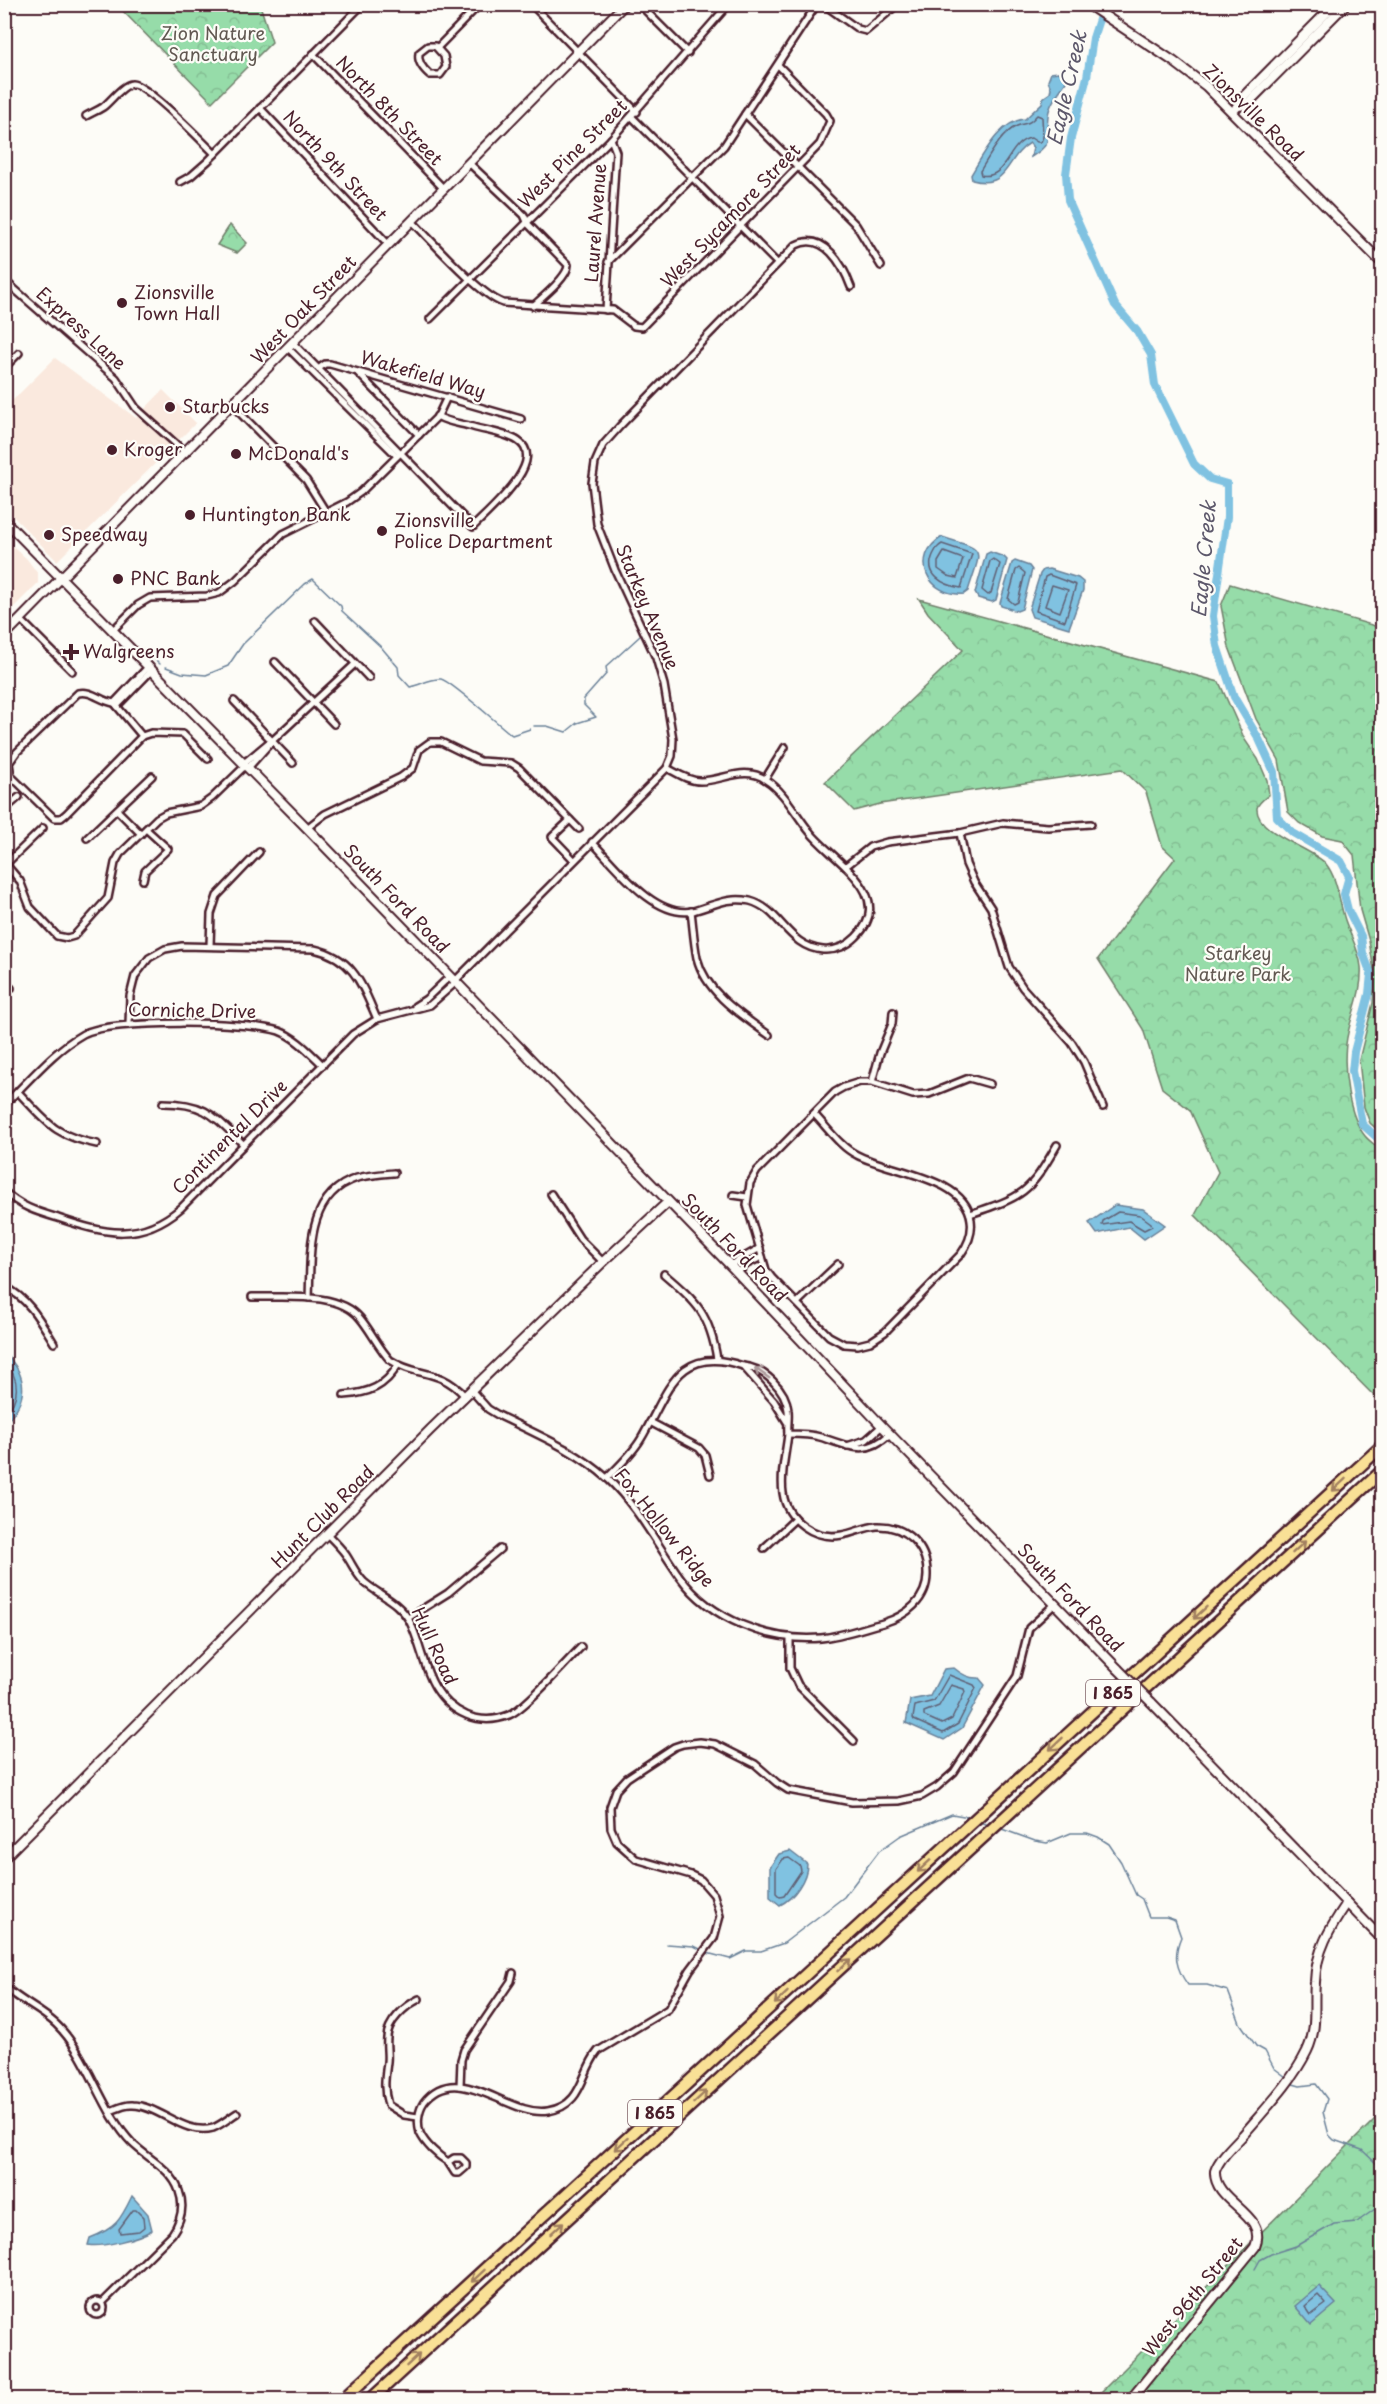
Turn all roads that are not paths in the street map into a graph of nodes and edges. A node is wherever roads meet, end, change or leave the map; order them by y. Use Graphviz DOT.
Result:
graph roads {
  1 [pos="363,4"];
  2 [pos="480,4"];
  3 [pos="531,4"];
  4 [pos="625,4"];
  5 [pos="639,4"];
  6 [pos="720,4"];
  7 [pos="817,4"];
  8 [pos="824,4"];
  9 [pos="898,4"];
  10 [pos="1087,4"];
  11 [pos="1335,4"];
  12 [pos="1346,4"];
  13 [pos="727,7"];
  14 [pos="438,47"];
  15 [pos="578,53"];
  16 [pos="688,53"];
  17 [pos="314,54"];
  18 [pos="778,65"];
  19 [pos="260,108"];
  20 [pos="1235,108"];
  21 [pos="637,112"];
  22 [pos="745,114"];
  23 [pos="86,116"];
  24 [pos="632,117"];
  25 [pos="611,140"];
  26 [pos="215,154"];
  27 [pos="469,163"];
  28 [pos="799,167"];
  29 [pos="693,178"];
  30 [pos="180,182"];
  31 [pos="444,189"];
  32 [pos="412,221"];
  33 [pos="527,222"];
  34 [pos="742,226"];
  35 [pos="389,245"];
  36 [pos="608,262"];
  37 [pos="777,263"];
  38 [pos="1383,263"];
  39 [pos="881,266"];
  40 [pos="471,278"];
  41 [pos="4,280"];
  42 [pos="851,287"];
  43 [pos="533,306"];
  44 [pos="606,310"];
  45 [pos="430,319"];
  46 [pos="291,345"];
  47 [pos="19,353"];
  48 [pos="4,368"];
  49 [pos="318,369"];
  50 [pos="357,372"];
  51 [pos="447,397"];
  52 [pos="232,405"];
  53 [pos="437,416"];
  54 [pos="521,419"];
  55 [pos="419,435"];
  56 [pos="186,453"];
  57 [pos="399,455"];
  58 [pos="326,512"];
  59 [pos="4,520"];
  60 [pos="63,579"];
  61 [pos="21,620"];
  62 [pos="315,621"];
  63 [pos="112,630"];
  64 [pos="4,636"];
  65 [pos="275,662"];
  66 [pos="355,664"];
  67 [pos="151,668"];
  68 [pos="72,671"];
  69 [pos="369,678"];
  70 [pos="234,701"];
  71 [pos="314,702"];
  72 [pos="115,705"];
  73 [pos="334,723"];
  74 [pos="142,736"];
  75 [pos="272,741"];
  76 [pos="785,747"];
  77 [pos="208,759"];
  78 [pos="293,763"];
  79 [pos="246,765"];
  80 [pos="666,768"];
  81 [pos="152,776"];
  82 [pos="765,779"];
  83 [pos="19,797"];
  84 [pos="4,810"];
  85 [pos="117,810"];
  86 [pos="570,820"];
  87 [pos="1091,824"];
  88 [pos="43,828"];
  89 [pos="308,828"];
  90 [pos="146,829"];
  91 [pos="579,829"];
  92 [pos="960,833"];
  93 [pos="141,834"];
  94 [pos="87,838"];
  95 [pos="592,842"];
  96 [pos="259,852"];
  97 [pos="574,860"];
  98 [pos="5,863"];
  99 [pos="846,867"];
  100 [pos="143,880"];
  101 [pos="691,911"];
  102 [pos="210,946"];
  103 [pos="453,981"];
  104 [pos="11,988"];
  105 [pos="4,994"];
  106 [pos="893,1012"];
  107 [pos="377,1019"];
  108 [pos="129,1024"];
  109 [pos="769,1035"];
  110 [pos="322,1065"];
  111 [pos="872,1082"];
  112 [pos="990,1084"];
  113 [pos="18,1092"];
  114 [pos="163,1103"];
  115 [pos="4,1105"];
  116 [pos="1103,1107"];
  117 [pos="814,1114"];
  118 [pos="97,1144"];
  119 [pos="243,1144"];
  120 [pos="1057,1145"];
  121 [pos="394,1173"];
  122 [pos="4,1191"];
  123 [pos="551,1194"];
  124 [pos="733,1195"];
  125 [pos="747,1197"];
  126 [pos="668,1202"];
  127 [pos="970,1214"];
  128 [pos="760,1248"];
  129 [pos="762,1257"];
  130 [pos="603,1262"];
  131 [pos="838,1264"];
  132 [pos="730,1265"];
  133 [pos="737,1272"];
  134 [pos="664,1274"];
  135 [pos="4,1286"];
  136 [pos="252,1297"];
  137 [pos="309,1298"];
  138 [pos="796,1304"];
  139 [pos="54,1343"];
  140 [pos="717,1359"];
  141 [pos="398,1365"];
  142 [pos="743,1366"];
  143 [pos="468,1393"];
  144 [pos="344,1395"];
  145 [pos="650,1422"];
  146 [pos="787,1422"];
  147 [pos="882,1426"];
  148 [pos="788,1434"];
  149 [pos="890,1434"];
  150 [pos="847,1446"];
  151 [pos="1383,1446"];
  152 [pos="1381,1473"];
  153 [pos="710,1475"];
  154 [pos="607,1478"];
  155 [pos="795,1519"];
  156 [pos="328,1535"];
  157 [pos="764,1548"];
  158 [pos="500,1549"];
  159 [pos="1055,1604"];
  160 [pos="408,1618"];
  161 [pos="790,1637"];
  162 [pos="581,1647"];
  163 [pos="854,1741"];
  164 [pos="4,1858"];
  165 [pos="1347,1903"];
  166 [pos="1383,1939"];
  167 [pos="513,1973"];
  168 [pos="4,1986"];
  169 [pos="419,1999"];
  170 [pos="460,2086"];
  171 [pos="111,2111"];
  172 [pos="237,2113"];
  173 [pos="418,2117"];
  174 [pos="448,2162"];
  175 [pos="102,2303"];
  176 [pos="342,2400"];
  177 [pos="370,2400"];
  178 [pos="1130,2400"];
  1 -- 17 [label="street"];
  2 -- 14 [label="street"];
  3 -- 15 [label="street"];
  4 -- 15 [label="main road, West Oak Street"];
  5 -- 16 [label="street"];
  6 -- 13 [label="street"];
  7 -- 18 [label="street"];
  8 -- 9 [label="street"];
  10 -- 20 [label="main road, Zionsville Road"];
  11 -- 20 [label="main road"];
  12 -- 20 [label="main road"];
  13 -- 16 [label="street, West Pine Street"];
  14 -- 14 [label="street"];
  15 -- 21 [label="street"];
  15 -- 27 [label="main road, West Oak Street"];
  16 -- 21 [label="street, West Pine Street"];
  17 -- 19 [label="street"];
  17 -- 31 [label="street, North 8th Street"];
  18 -- 22 [label="street"];
  18 -- 28 [label="street, West Sycamore Street"];
  19 -- 26 [label="street"];
  19 -- 35 [label="street, North 9th Street"];
  20 -- 38 [label="main road, Zionsville Road"];
  21 -- 24 [label="street, West Pine Street"];
  22 -- 28 [label="street"];
  22 -- 29 [label="street"];
  23 -- 26 [label="street"];
  24 -- 25 [label="street, West Pine Street"];
  24 -- 29 [label="street"];
  25 -- 33 [label="street, West Pine Street"];
  25 -- 36 [label="street, Laurel Avenue"];
  26 -- 30 [label="street"];
  27 -- 31 [label="main road, West Oak Street"];
  27 -- 33 [label="street"];
  28 -- 34 [label="street, West Sycamore Street"];
  28 -- 39 [label="street"];
  29 -- 34 [label="street"];
  29 -- 36 [label="street"];
  31 -- 32 [label="main road, West Oak Street"];
  32 -- 35 [label="main road, West Oak Street"];
  32 -- 40 [label="street"];
  33 -- 40 [label="street, West Pine Street"];
  33 -- 43 [label="street"];
  34 -- 37 [label="street"];
  34 -- 44 [label="street, West Sycamore Street"];
  35 -- 46 [label="main road, West Oak Street"];
  36 -- 44 [label="street, Laurel Avenue"];
  37 -- 42 [label="street, Starkey Avenue"];
  37 -- 80 [label="street, Starkey Avenue"];
  40 -- 43 [label="street"];
  40 -- 45 [label="street, West Pine Street"];
  41 -- 56 [label="street, Express Lane"];
  43 -- 44 [label="street"];
  46 -- 49 [label="street"];
  46 -- 52 [label="main road, West Oak Street"];
  46 -- 57 [label="street"];
  47 -- 48 [label="street"];
  49 -- 50 [label="street, Wakefield Way"];
  49 -- 57 [label="street"];
  50 -- 51 [label="street, Wakefield Way"];
  50 -- 55 [label="street"];
  51 -- 53 [label="street"];
  51 -- 54 [label="street, Wakefield Way"];
  52 -- 56 [label="main road, West Oak Street"];
  52 -- 58 [label="street"];
  53 -- 55 [label="street"];
  53 -- 57 [label="street"];
  55 -- 57 [label="street"];
  56 -- 60 [label="main road, West Oak Street"];
  57 -- 58 [label="street"];
  58 -- 63 [label="street"];
  59 -- 60 [label="main road, South Ford Road"];
  60 -- 61 [label="main road, West Oak Street"];
  60 -- 63 [label="main road, South Ford Road"];
  61 -- 64 [label="main road, West Oak Street"];
  61 -- 68 [label="street"];
  62 -- 66 [label="street"];
  63 -- 67 [label="main road, South Ford Road"];
  65 -- 71 [label="street"];
  66 -- 69 [label="street"];
  66 -- 71 [label="street"];
  67 -- 72 [label="street"];
  67 -- 79 [label="main road, South Ford Road"];
  70 -- 75 [label="street"];
  71 -- 73 [label="street"];
  71 -- 75 [label="street"];
  72 -- 74 [label="street"];
  72 -- 74 [label="street"];
  74 -- 77 [label="street"];
  75 -- 78 [label="street"];
  75 -- 79 [label="street"];
  76 -- 82 [label="street"];
  79 -- 89 [label="main road, South Ford Road"];
  79 -- 90 [label="street"];
  80 -- 82 [label="street"];
  80 -- 95 [label="street"];
  81 -- 85 [label="street"];
  82 -- 99 [label="street"];
  83 -- 84 [label="street"];
  85 -- 93 [label="street"];
  85 -- 94 [label="street"];
  86 -- 89 [label="street"];
  86 -- 91 [label="street"];
  86 -- 97 [label="street"];
  87 -- 92 [label="street"];
  88 -- 98 [label="street"];
  89 -- 103 [label="main road, South Ford Road"];
  90 -- 93 [label="street"];
  90 -- 100 [label="street"];
  92 -- 99 [label="street"];
  92 -- 116 [label="street"];
  93 -- 98 [label="street"];
  95 -- 97 [label="street"];
  95 -- 101 [label="street"];
  96 -- 102 [label="street"];
  97 -- 103 [label="street"];
  99 -- 101 [label="street"];
  101 -- 109 [label="street"];
  102 -- 107 [label="street"];
  102 -- 108 [label="street"];
  103 -- 107 [label="street, Continental Drive"];
  103 -- 126 [label="main road, South Ford Road"];
  104 -- 105 [label="street"];
  106 -- 111 [label="street"];
  107 -- 110 [label="street, Continental Drive"];
  108 -- 110 [label="street, Corniche Drive"];
  108 -- 113 [label="street, Corniche Drive"];
  110 -- 119 [label="street, Continental Drive"];
  111 -- 112 [label="street"];
  111 -- 117 [label="street"];
  113 -- 115 [label="street, Corniche Drive"];
  113 -- 118 [label="street"];
  114 -- 119 [label="street"];
  117 -- 125 [label="street"];
  117 -- 127 [label="street"];
  119 -- 122 [label="street, Continental Drive"];
  120 -- 127 [label="street"];
  121 -- 137 [label="street"];
  123 -- 130 [label="street"];
  124 -- 125 [label="street"];
  125 -- 128 [label="street"];
  126 -- 130 [label="main road, Hunt Club Road"];
  126 -- 132 [label="main road, South Ford Road"];
  127 -- 138 [label="street"];
  128 -- 129 [label="street"];
  128 -- 132 [label="street"];
  129 -- 133 [label="street"];
  129 -- 138 [label="street"];
  130 -- 143 [label="main road, Hunt Club Road"];
  131 -- 138 [label="street"];
  132 -- 133 [label="main road, South Ford Road"];
  133 -- 147 [label="main road, South Ford Road"];
  134 -- 140 [label="street"];
  135 -- 139 [label="street"];
  136 -- 137 [label="street"];
  137 -- 141 [label="street"];
  140 -- 142 [label="street"];
  140 -- 145 [label="street"];
  141 -- 143 [label="street, Fox Hollow Ridge"];
  141 -- 144 [label="street"];
  142 -- 146 [label="street"];
  146 -- 142 [label="street, one-way"];
  143 -- 154 [label="street, Fox Hollow Ridge"];
  143 -- 156 [label="main road, Hunt Club Road"];
  145 -- 153 [label="street"];
  145 -- 154 [label="street"];
  146 -- 148 [label="street"];
  147 -- 149 [label="main road, South Ford Road"];
  147 -- 150 [label="street"];
  148 -- 150 [label="street"];
  148 -- 155 [label="street"];
  149 -- 150 [label="street"];
  149 -- 159 [label="main road, South Ford Road"];
  151 -- 176 [label="highway, I 865, one-way"];
  177 -- 152 [label="highway, I 865, one-way"];
  154 -- 161 [label="street, Fox Hollow Ridge"];
  155 -- 157 [label="street"];
  155 -- 161 [label="street, Fox Hollow Ridge"];
  156 -- 160 [label="street, Hull Road"];
  156 -- 164 [label="main road, Hunt Club Road"];
  158 -- 160 [label="street"];
  159 -- 165 [label="main road, South Ford Road, bridge"];
  159 -- 170 [label="street"];
  160 -- 162 [label="street, Hull Road"];
  161 -- 163 [label="street"];
  165 -- 166 [label="main road, South Ford Road"];
  165 -- 178 [label="main road, West 96th Street"];
  167 -- 170 [label="street"];
  168 -- 171 [label="street"];
  169 -- 173 [label="street"];
  170 -- 173 [label="street"];
  171 -- 172 [label="street"];
  171 -- 175 [label="street"];
  173 -- 174 [label="street"];
}
